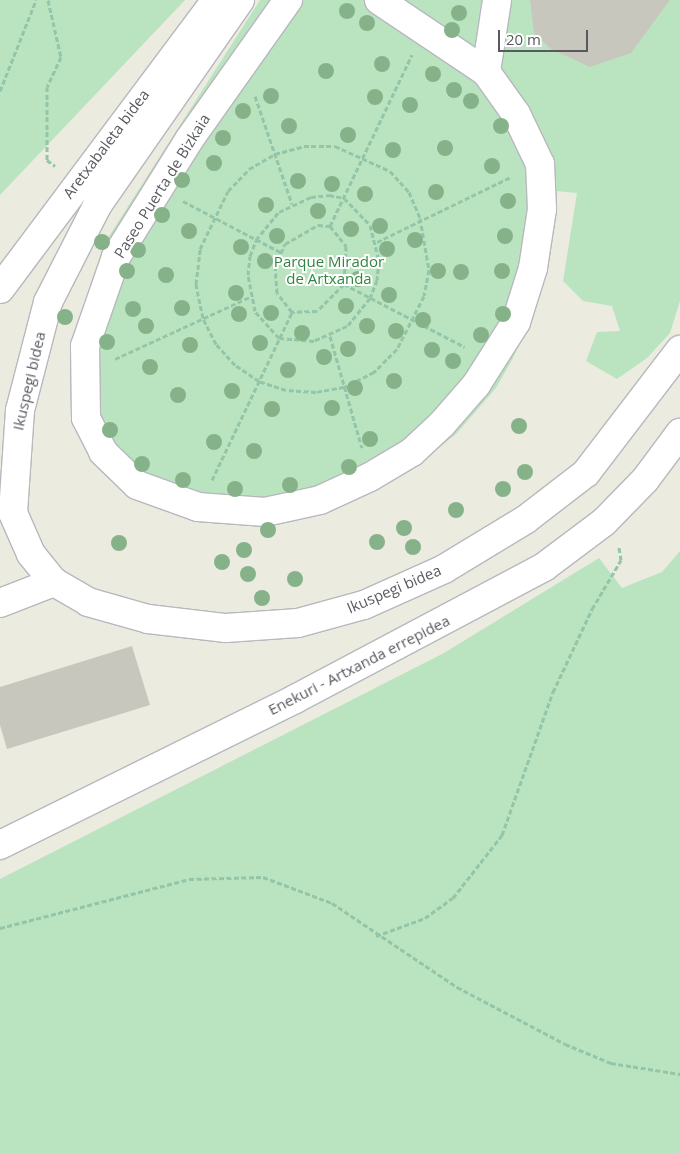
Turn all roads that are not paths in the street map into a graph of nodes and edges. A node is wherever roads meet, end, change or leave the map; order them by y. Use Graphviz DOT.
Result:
graph roads {
  1 [pos="216,0"];
  2 [pos="240,0"];
  3 [pos="288,0"];
  4 [pos="379,0"];
  5 [pos="497,0"];
  6 [pos="486,72"];
  7 [pos="0,289"];
  8 [pos="680,350"];
  9 [pos="680,433"];
  10 [pos="54,582"];
  11 [pos="0,603"];
  12 [pos="0,845"];
  1 -- 7 [label="street, Aretxabaleta bidea"];
  2 -- 10 [label="street, Ikuspegi bidea"];
  3 -- 6 [label="street, Paseo Puerta de Bizkaia"];
  4 -- 6 [label="street, Paseo Puerta de Bizkaia"];
  5 -- 6 [label="street"];
  8 -- 10 [label="street, Ikuspegi bidea"];
  9 -- 12 [label="street, Enekuri - Artxanda errepidea"];
  10 -- 11 [label="street"];
}
